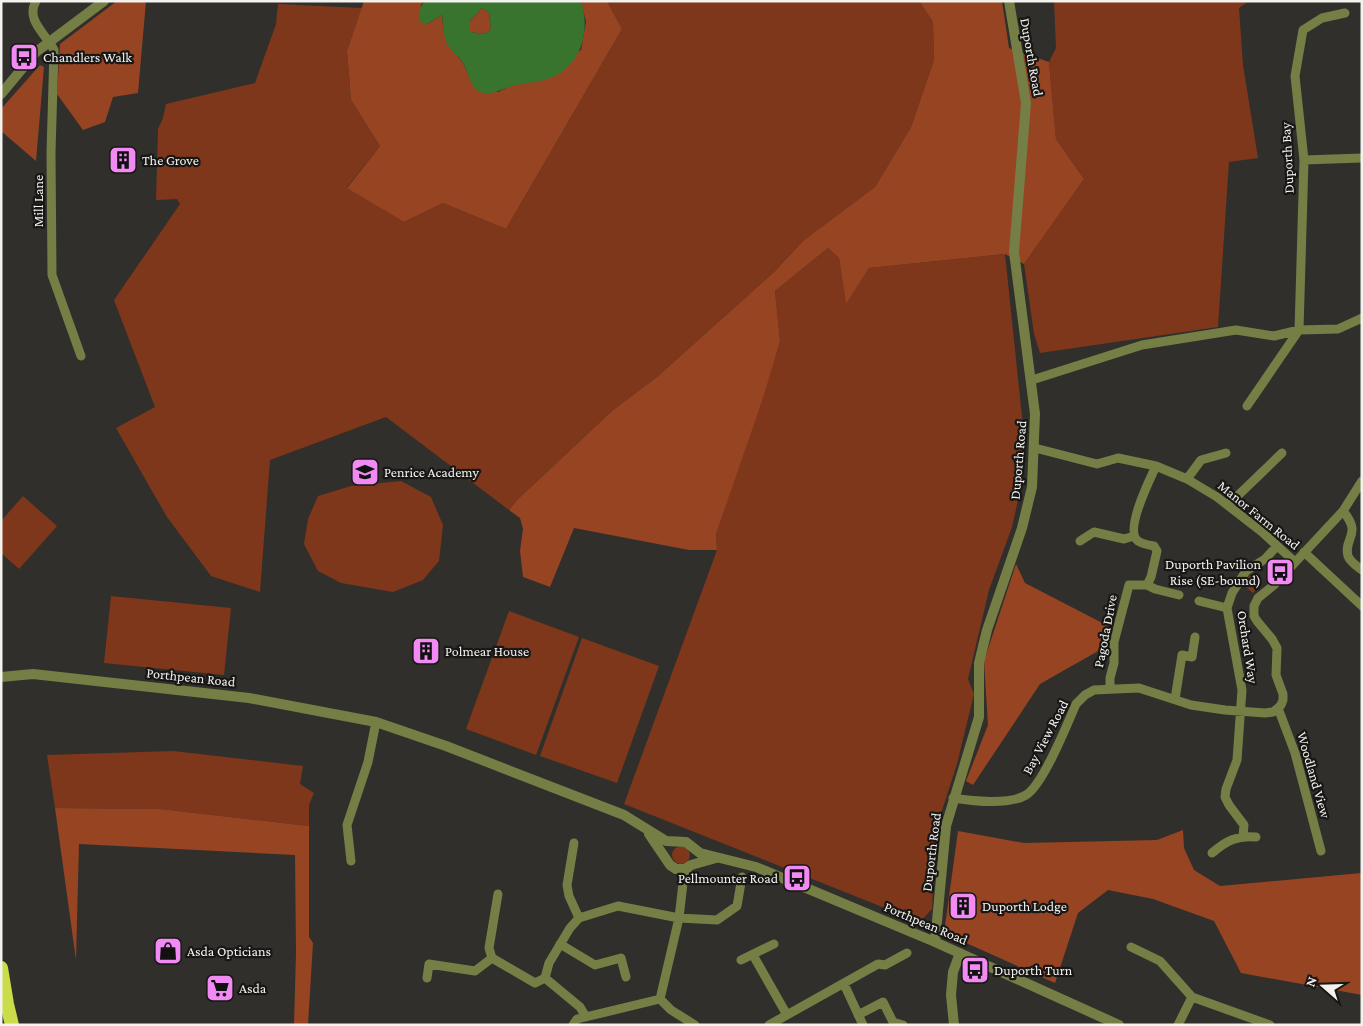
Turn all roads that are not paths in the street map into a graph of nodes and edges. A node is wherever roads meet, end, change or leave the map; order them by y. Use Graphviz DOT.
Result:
graph roads {
  1 [pos="36,1"];
  2 [pos="104,1"];
  3 [pos="1008,1"];
  4 [pos="90,6"];
  5 [pos="1344,13"];
  6 [pos="50,41"];
  7 [pos="1,94"];
  8 [pos="1362,158"];
  9 [pos="1304,160"];
  10 [pos="1362,318"];
  11 [pos="1299,330"];
  12 [pos="81,356"];
  13 [pos="1032,380"];
  14 [pos="1247,406"];
  15 [pos="1035,448"];
  16 [pos="1226,453"];
  17 [pos="1282,453"];
  18 [pos="1156,466"];
  19 [pos="1187,478"];
  20 [pos="1362,482"];
  21 [pos="1228,505"];
  22 [pos="1343,511"];
  23 [pos="1134,536"];
  24 [pos="1080,541"];
  25 [pos="1277,546"];
  26 [pos="1304,552"];
  27 [pos="1295,562"];
  28 [pos="1362,570"];
  29 [pos="1147,585"];
  30 [pos="1179,595"];
  31 [pos="1199,602"];
  32 [pos="1362,606"];
  33 [pos="1227,608"];
  34 [pos="1196,637"];
  35 [pos="1,677"];
  36 [pos="1110,689"];
  37 [pos="1175,699"];
  38 [pos="1278,708"];
  39 [pos="1240,712"];
  40 [pos="376,722"];
  41 [pos="953,798"];
  42 [pos="645,829"];
  43 [pos="1243,836"];
  44 [pos="1256,837"];
  45 [pos="678,841"];
  46 [pos="574,844"];
  47 [pos="692,846"];
  48 [pos="1321,851"];
  49 [pos="1212,853"];
  50 [pos="718,858"];
  51 [pos="351,860"];
  52 [pos="670,865"];
  53 [pos="690,866"];
  54 [pos="742,877"];
  55 [pos="681,893"];
  56 [pos="498,894"];
  57 [pos="579,918"];
  58 [pos="679,918"];
  59 [pos="935,942"];
  60 [pos="560,944"];
  61 [pos="774,944"];
  62 [pos="1131,947"];
  63 [pos="906,953"];
  64 [pos="960,953"];
  65 [pos="753,955"];
  66 [pos="492,958"];
  67 [pos="741,960"];
  68 [pos="1,968"];
  69 [pos="626,977"];
  70 [pos="427,978"];
  71 [pos="545,978"];
  72 [pos="844,984"];
  73 [pos="1192,997"];
  74 [pos="660,999"];
  75 [pos="7,1004"];
  76 [pos="787,1015"];
  77 [pos="858,1015"];
  78 [pos="586,1017"];
  79 [pos="690,1024"];
  80 [pos="7,1025"];
  81 [pos="12,1025"];
  82 [pos="573,1025"];
  83 [pos="769,1025"];
  84 [pos="863,1025"];
  85 [pos="902,1025"];
  86 [pos="954,1025"];
  87 [pos="1119,1025"];
  88 [pos="1178,1025"];
  89 [pos="1270,1025"];
  1 -- 6 [label="street"];
  2 -- 4 [label="street"];
  3 -- 13 [label="street, Duporth Road"];
  4 -- 6 [label="street"];
  5 -- 9 [label="street, Duporth Bay"];
  6 -- 7 [label="street"];
  6 -- 12 [label="street, Mill Lane"];
  8 -- 9 [label="street"];
  9 -- 11 [label="street, Duporth Bay"];
  10 -- 11 [label="street"];
  11 -- 13 [label="street"];
  11 -- 14 [label="street"];
  13 -- 15 [label="street, Duporth Road"];
  15 -- 18 [label="street, Manor Farm Road"];
  15 -- 41 [label="street, Duporth Road"];
  16 -- 19 [label="street"];
  17 -- 21 [label="street"];
  18 -- 19 [label="street, Manor Farm Road"];
  18 -- 23 [label="street"];
  19 -- 21 [label="street, Manor Farm Road"];
  20 -- 22 [label="street"];
  21 -- 25 [label="street, Manor Farm Road"];
  22 -- 26 [label="street"];
  22 -- 28 [label="street"];
  23 -- 24 [label="street"];
  23 -- 29 [label="street"];
  25 -- 27 [label="street, Manor Farm Road"];
  25 -- 33 [label="street, Orchard Way"];
  26 -- 27 [label="street"];
  26 -- 32 [label="street"];
  27 -- 38 [label="street"];
  29 -- 30 [label="street"];
  29 -- 36 [label="street, Pagoda Drive"];
  31 -- 33 [label="street"];
  33 -- 39 [label="street, Orchard Way"];
  34 -- 37 [label="street"];
  35 -- 40 [label="street, Porthpean Road"];
  36 -- 37 [label="street, Bay View Road"];
  36 -- 41 [label="street, Bay View Road"];
  37 -- 39 [label="street, Bay View Road"];
  38 -- 39 [label="street, Bay View Road"];
  38 -- 48 [label="street, Woodland View"];
  39 -- 43 [label="street, Orchard Way"];
  40 -- 42 [label="street, Porthpean Road"];
  40 -- 51 [label="street"];
  41 -- 59 [label="street, Duporth Road"];
  42 -- 45 [label="street, Porthpean Road"];
  42 -- 52 [label="street, Porthpean Road"];
  43 -- 44 [label="street"];
  43 -- 49 [label="street"];
  45 -- 47 [label="street, Porthpean Road"];
  45 -- 52 [label="street"];
  46 -- 57 [label="street"];
  47 -- 50 [label="street, Porthpean Road"];
  47 -- 53 [label="street"];
  50 -- 53 [label="street, Porthpean Road"];
  50 -- 59 [label="street, Porthpean Road"];
  52 -- 53 [label="street, Porthpean Road"];
  52 -- 55 [label="street"];
  53 -- 55 [label="street"];
  54 -- 58 [label="street"];
  55 -- 58 [label="street"];
  56 -- 66 [label="street"];
  57 -- 58 [label="street"];
  57 -- 60 [label="street"];
  58 -- 74 [label="street"];
  59 -- 64 [label="street, Porthpean Road"];
  60 -- 69 [label="street"];
  60 -- 71 [label="street"];
  61 -- 65 [label="street"];
  62 -- 73 [label="street"];
  63 -- 72 [label="street"];
  64 -- 86 [label="street"];
  64 -- 87 [label="street, Porthpean Road"];
  65 -- 67 [label="street"];
  65 -- 76 [label="street"];
  66 -- 70 [label="street"];
  66 -- 71 [label="street"];
  68 -- 75 [label="highway"];
  71 -- 78 [label="street"];
  72 -- 76 [label="street"];
  72 -- 77 [label="street"];
  73 -- 88 [label="street"];
  73 -- 89 [label="street"];
  74 -- 78 [label="street"];
  74 -- 79 [label="street"];
  75 -- 80 [label="highway"];
  75 -- 81 [label="highway"];
  76 -- 83 [label="street"];
  77 -- 84 [label="street"];
  77 -- 85 [label="street"];
  78 -- 82 [label="street"];
}
